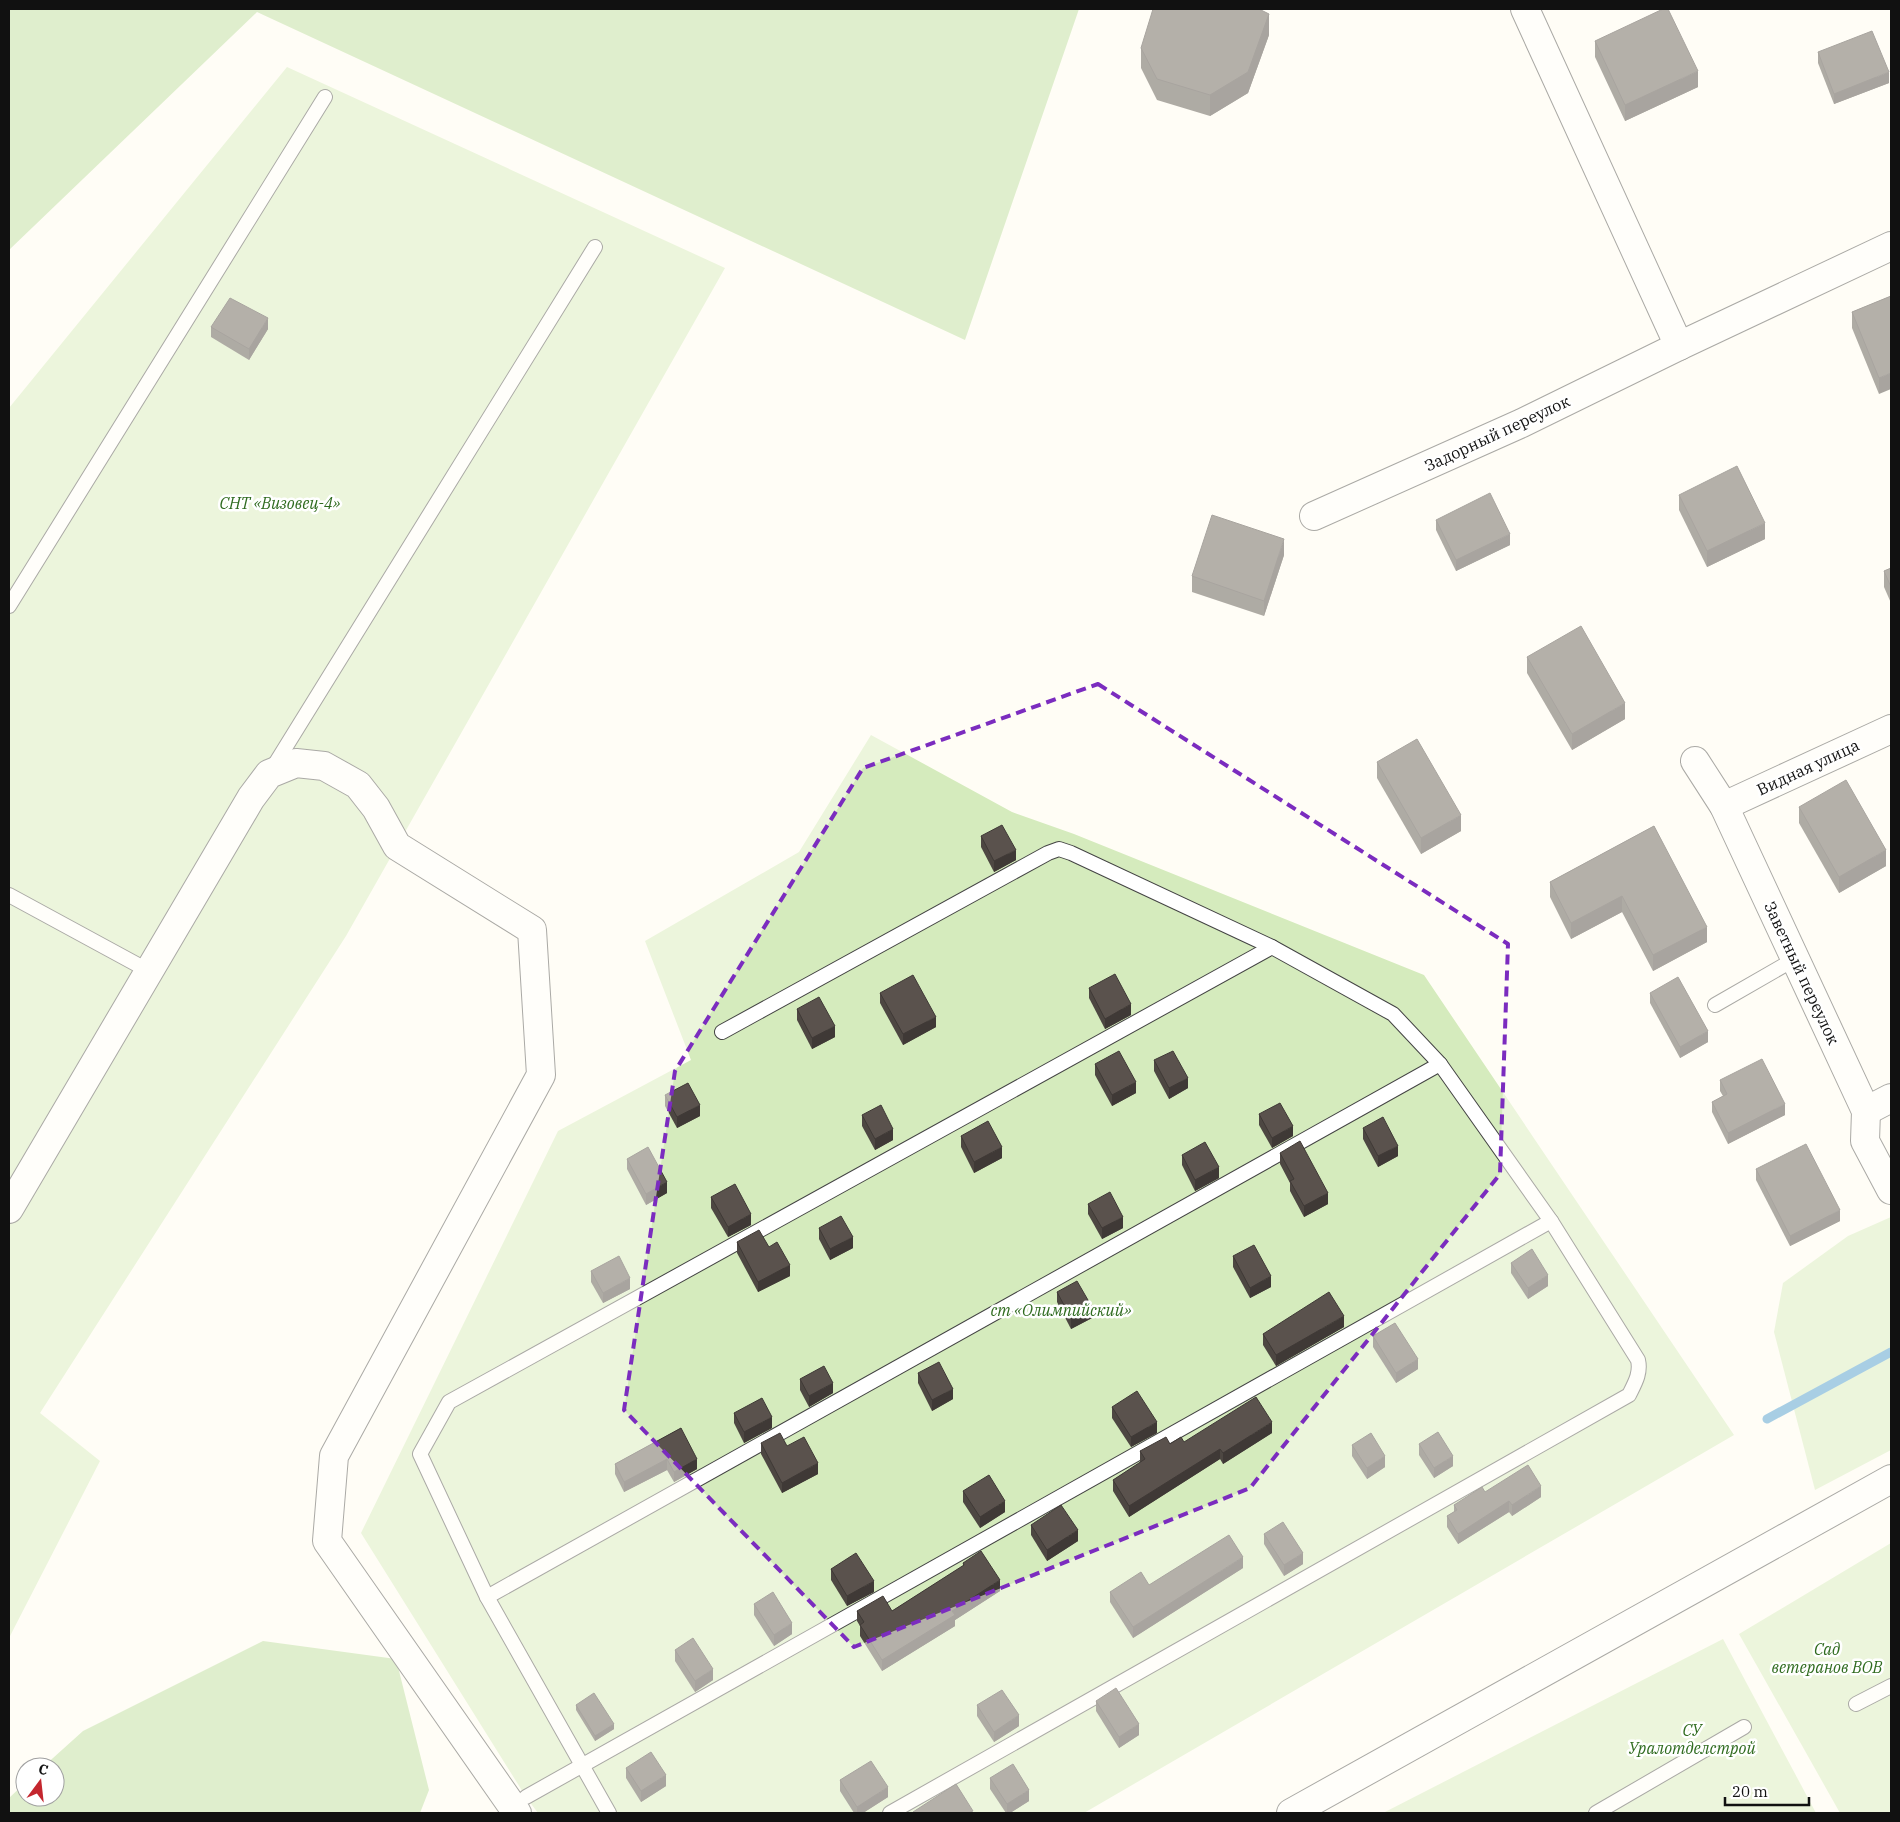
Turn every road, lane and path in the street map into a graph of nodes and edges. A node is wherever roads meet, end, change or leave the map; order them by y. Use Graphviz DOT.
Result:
graph roads {
  1 [pos="1525,9"];
  2 [pos="325,97"];
  3 [pos="1891,246"];
  4 [pos="595,247"];
  5 [pos="1680,346"];
  6 [pos="1314,516"];
  7 [pos="9,606"];
  8 [pos="1891,728"];
  9 [pos="1695,760"];
  10 [pos="269,774"];
  11 [pos="1724,806"];
  12 [pos="9,895"];
  13 [pos="1272,947"];
  14 [pos="1795,959"];
  15 [pos="149,971"];
  16 [pos="1715,1005"];
  17 [pos="722,1032"];
  18 [pos="1440,1064"];
  19 [pos="1891,1098"];
  20 [pos="1866,1111"];
  21 [pos="1891,1190"];
  22 [pos="9,1209"];
  23 [pos="1551,1221"];
  24 [pos="1891,1479"];
  25 [pos="487,1597"];
  26 [pos="1891,1686"];
  27 [pos="1856,1704"];
  28 [pos="1744,1727"];
  29 [pos="583,1765"];
  30 [pos="516,1803"];
  31 [pos="609,1813"];
  32 [pos="890,1813"];
  33 [pos="1291,1813"];
  34 [pos="1596,1813"];
  1 -- 5 [label="street"];
  2 -- 7 [label="lane"];
  3 -- 5 [label="street, Задорный переулок"];
  4 -- 10 [label="lane"];
  5 -- 6 [label="street, Задорный переулок"];
  8 -- 11 [label="street, Видная улица"];
  9 -- 11 [label="street, Заветный переулок"];
  10 -- 15 [label="street"];
  10 -- 30 [label="street"];
  11 -- 14 [label="street, Заветный переулок"];
  12 -- 15 [label="lane"];
  13 -- 17 [label="lane"];
  13 -- 18 [label="lane"];
  13 -- 25 [label="lane"];
  14 -- 16 [label="lane"];
  14 -- 20 [label="street, Заветный переулок"];
  15 -- 22 [label="street"];
  18 -- 23 [label="lane"];
  18 -- 25 [label="lane"];
  19 -- 20 [label="street"];
  20 -- 21 [label="street, Заветный переулок"];
  23 -- 29 [label="lane"];
  23 -- 32 [label="lane"];
  24 -- 33 [label="street"];
  25 -- 29 [label="lane"];
  26 -- 27 [label="lane"];
  28 -- 34 [label="lane"];
  29 -- 30 [label="lane"];
  29 -- 31 [label="lane"];
}
